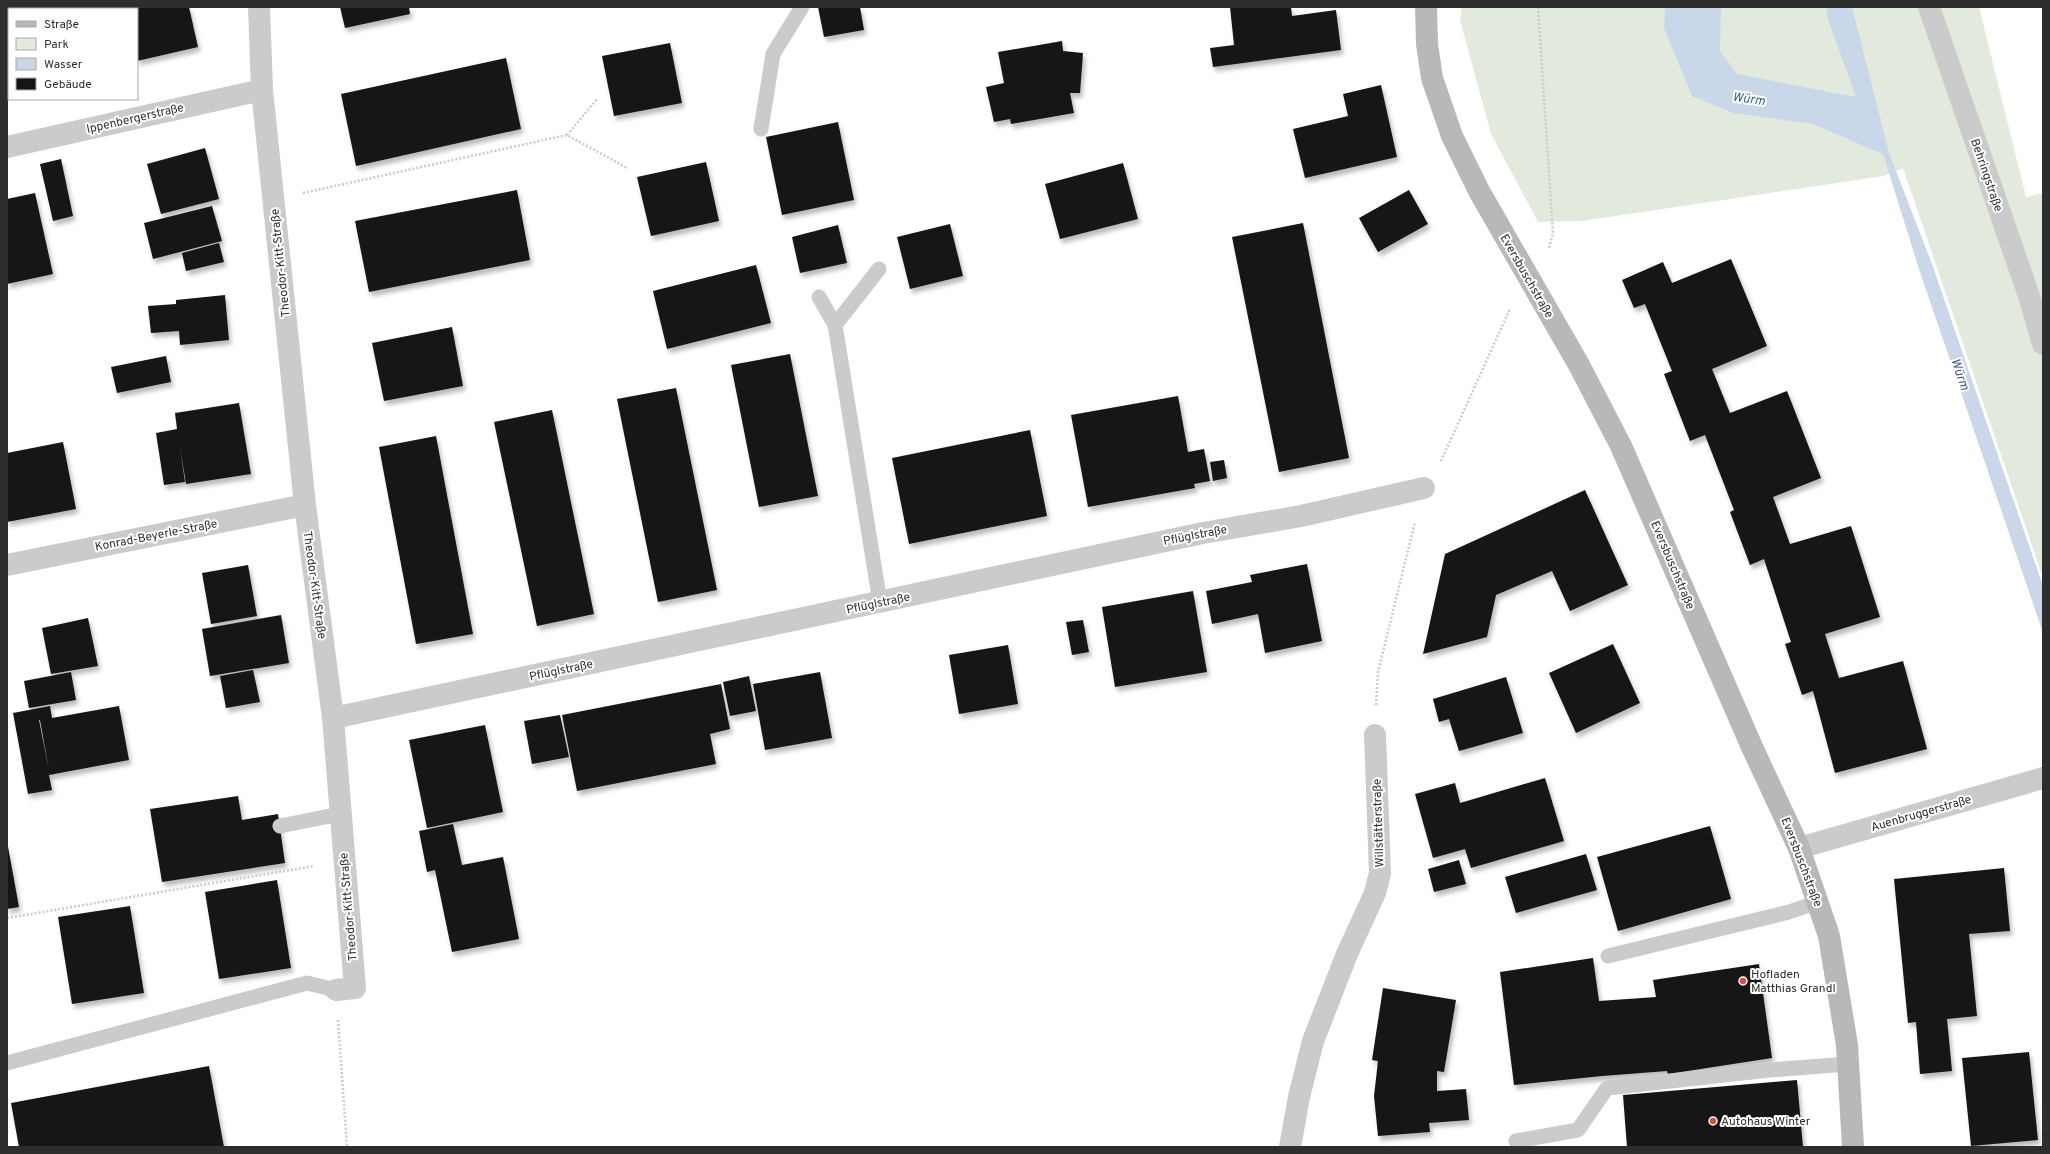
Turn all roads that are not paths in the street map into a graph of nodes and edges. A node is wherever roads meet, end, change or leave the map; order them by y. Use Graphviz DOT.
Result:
graph roads {
  1 [pos="259,7"];
  2 [pos="802,7"];
  3 [pos="1426,7"];
  4 [pos="1929,7"];
  5 [pos="262,90"];
  6 [pos="761,129"];
  7 [pos="7,147"];
  8 [pos="879,269"];
  9 [pos="819,297"];
  10 [pos="835,325"];
  11 [pos="2043,344"];
  12 [pos="1424,488"];
  13 [pos="304,505"];
  14 [pos="7,565"];
  15 [pos="880,602"];
  16 [pos="333,718"];
  17 [pos="1375,735"];
  18 [pos="2043,778"];
  19 [pos="340,814"];
  20 [pos="280,826"];
  21 [pos="1799,848"];
  22 [pos="1818,902"];
  23 [pos="1608,956"];
  24 [pos="336,990"];
  25 [pos="7,1063"];
  26 [pos="1848,1064"];
  27 [pos="1516,1141"];
  28 [pos="1290,1147"];
  29 [pos="1853,1147"];
  1 -- 5 [label="street, Theodor-Kitt-Straße"];
  2 -- 6 [label="lane"];
  3 -- 21 [label="main road, Eversbuschstraße"];
  4 -- 11 [label="street, Behringstraße"];
  5 -- 7 [label="street, Ippenbergerstraße"];
  5 -- 13 [label="street, Theodor-Kitt-Straße"];
  8 -- 10 [label="lane"];
  9 -- 10 [label="lane"];
  10 -- 15 [label="lane"];
  12 -- 15 [label="street, Pflüglstraße"];
  13 -- 14 [label="street, Konrad-Beyerle-Straße"];
  13 -- 16 [label="street, Theodor-Kitt-Straße"];
  15 -- 16 [label="street, Pflüglstraße"];
  16 -- 19 [label="street, Theodor-Kitt-Straße"];
  17 -- 28 [label="street, Willstätterstraße"];
  18 -- 21 [label="street, Auenbruggerstraße"];
  19 -- 20 [label="lane"];
  19 -- 24 [label="street, Theodor-Kitt-Straße"];
  21 -- 22 [label="main road, Eversbuschstraße"];
  22 -- 23 [label="lane"];
  22 -- 26 [label="main road, Eversbuschstraße"];
  24 -- 25 [label="lane"];
  26 -- 27 [label="lane"];
  26 -- 29 [label="main road, Eversbuschstraße"];
}
